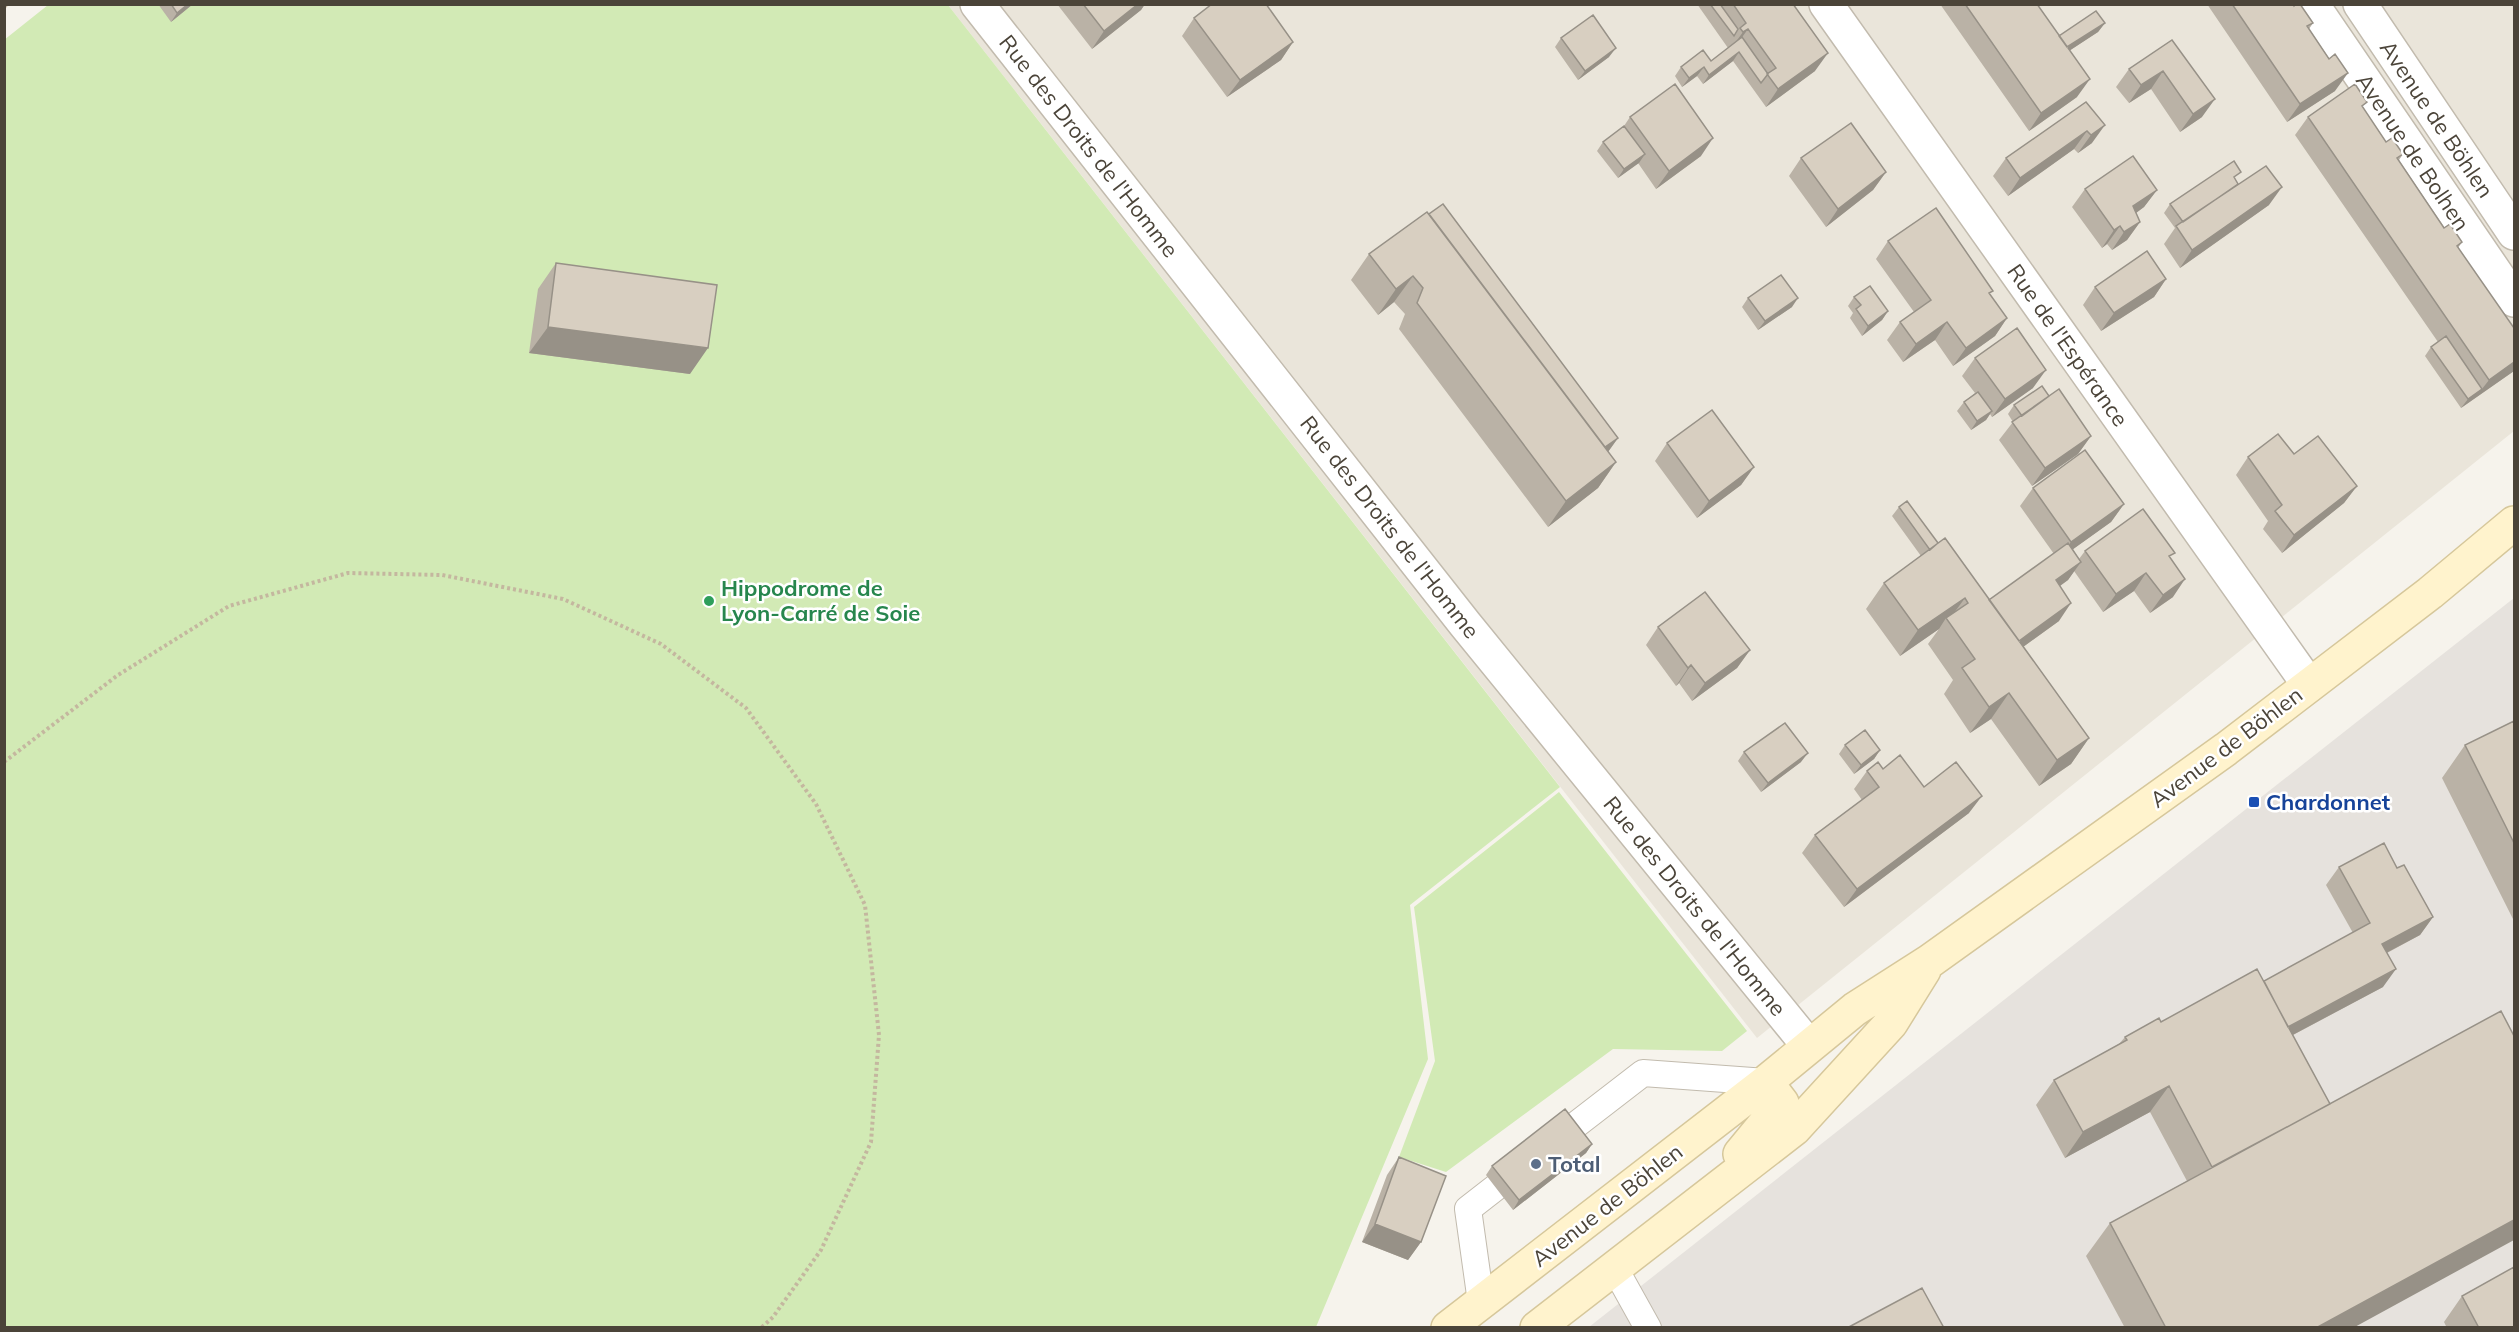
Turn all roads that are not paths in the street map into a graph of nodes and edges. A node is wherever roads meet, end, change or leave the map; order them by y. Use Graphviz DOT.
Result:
graph roads {
  1 [pos="977,4"];
  2 [pos="1826,4"];
  3 [pos="2312,4"];
  4 [pos="2360,4"];
  5 [pos="2514,232"];
  6 [pos="2514,300"];
  7 [pos="2514,523"];
  8 [pos="2309,685"];
  9 [pos="1930,961"];
  10 [pos="1808,1045"];
  11 [pos="1766,1082"];
  12 [pos="1705,1198"];
  13 [pos="1614,1267"];
  14 [pos="1481,1302"];
  15 [pos="1448,1328"];
  16 [pos="1537,1328"];
  17 [pos="1648,1328"];
  1 -- 10 [label="street, Rue des Droits de l'Homme"];
  2 -- 8 [label="street, Rue de l'Espérance"];
  3 -- 6 [label="street, Avenue de Bolhen"];
  4 -- 5 [label="street, Avenue de Böhlen"];
  7 -- 8 [label="main road, Avenue de Böhlen"];
  8 -- 9 [label="main road, Avenue de Böhlen"];
  9 -- 10 [label="main road, Avenue de Böhlen"];
  9 -- 12 [label="main road, Avenue de Böhlen"];
  10 -- 11 [label="main road, Avenue de Böhlen"];
  11 -- 12 [label="main road, Avenue de Böhlen"];
  11 -- 14 [label="main road, Avenue de Böhlen"];
  11 -- 14 [label="lane"];
  12 -- 13 [label="main road, Avenue de Böhlen"];
  13 -- 16 [label="main road, Avenue de Böhlen"];
  13 -- 17 [label="lane"];
  14 -- 15 [label="main road, Avenue de Böhlen"];
}
